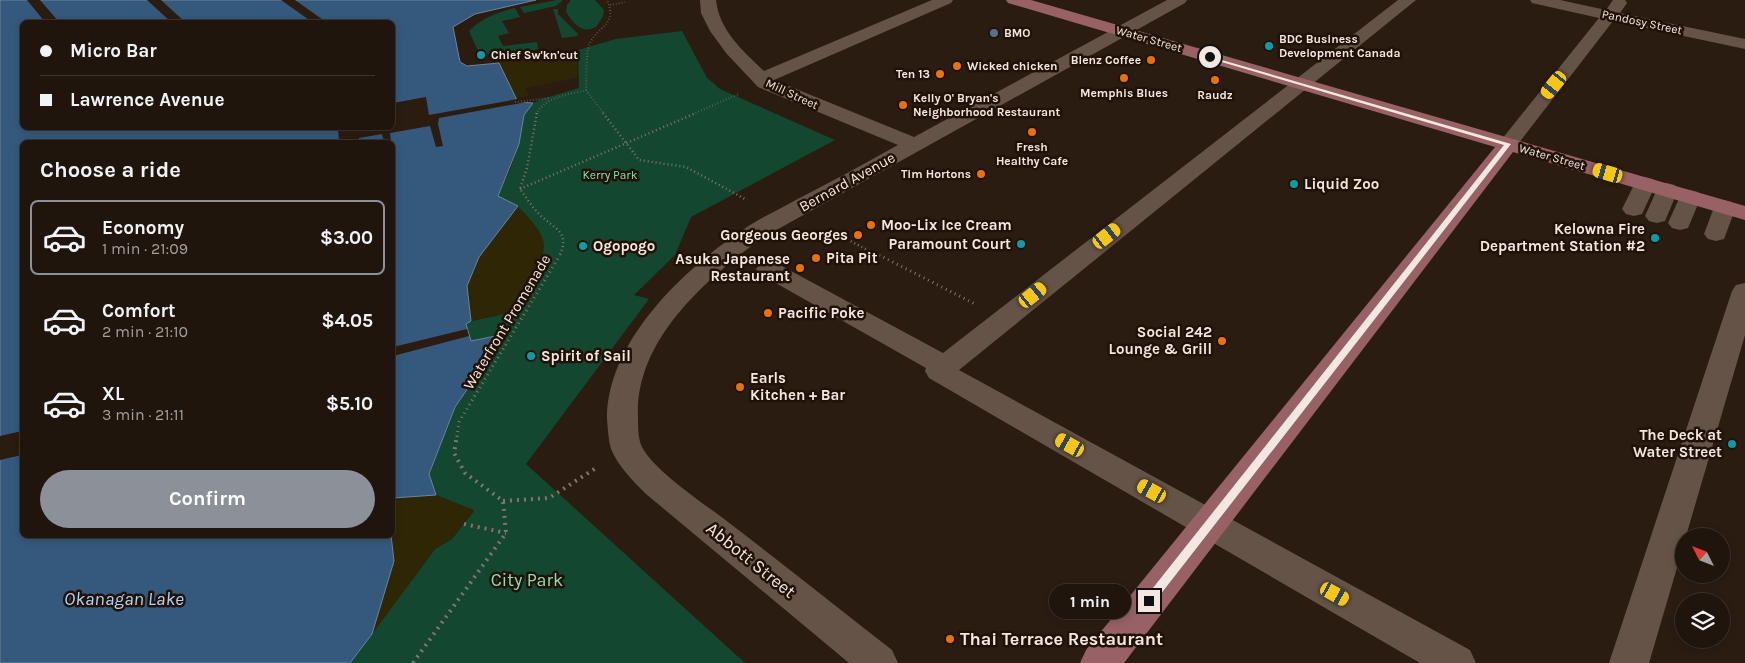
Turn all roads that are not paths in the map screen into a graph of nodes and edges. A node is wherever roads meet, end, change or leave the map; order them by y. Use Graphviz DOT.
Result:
graph roads {
  1 [pos="708,0"];
  2 [pos="945,0"];
  3 [pos="1014,0"];
  4 [pos="1179,0"];
  5 [pos="1408,0"];
  6 [pos="1538,0"];
  7 [pos="1621,0"];
  8 [pos="1609,15"];
  9 [pos="1122,32"];
  10 [pos="1745,44"];
  11 [pos="763,81"];
  12 [pos="1300,83"];
  13 [pos="1508,144"];
  14 [pos="915,145"];
  15 [pos="1645,184"];
  16 [pos="1667,190"];
  17 [pos="1690,197"];
  18 [pos="1634,209"];
  19 [pos="1734,210"];
  20 [pos="1657,216"];
  21 [pos="1680,223"];
  22 [pos="1716,234"];
  23 [pos="769,269"];
  24 [pos="1745,291"];
  25 [pos="944,366"];
  26 [pos="628,452"];
  27 [pos="1209,524"];
  28 [pos="878,663"];
  29 [pos="1100,663"];
  30 [pos="1456,663"];
  31 [pos="1629,663"];
  1 -- 11 [label="street, Mill Street"];
  2 -- 11 [label="street"];
  3 -- 9 [label="main road, Water Street"];
  4 -- 9 [label="street, Bernard Avenue"];
  5 -- 12 [label="street"];
  6 -- 8 [label="street, Pandosy Street"];
  7 -- 8 [label="street"];
  8 -- 10 [label="street, Pandosy Street"];
  8 -- 13 [label="street"];
  9 -- 12 [label="main road, Water Street"];
  9 -- 14 [label="street, Bernard Avenue"];
  11 -- 14 [label="street, Mill Street"];
  12 -- 13 [label="main road, Water Street"];
  12 -- 25 [label="street"];
  13 -- 15 [label="main road, Water Street"];
  13 -- 27 [label="main road"];
  14 -- 26 [label="street, Bernard Avenue"];
  15 -- 16 [label="main road, Water Street"];
  15 -- 18 [label="street"];
  16 -- 17 [label="main road, Water Street"];
  16 -- 20 [label="street"];
  17 -- 19 [label="main road, Water Street"];
  17 -- 21 [label="street"];
  19 -- 22 [label="street"];
  23 -- 25 [label="street"];
  24 -- 31 [label="street"];
  25 -- 27 [label="street"];
  26 -- 28 [label="street, Abbott Street"];
  27 -- 29 [label="main road"];
  27 -- 30 [label="street"];
}
